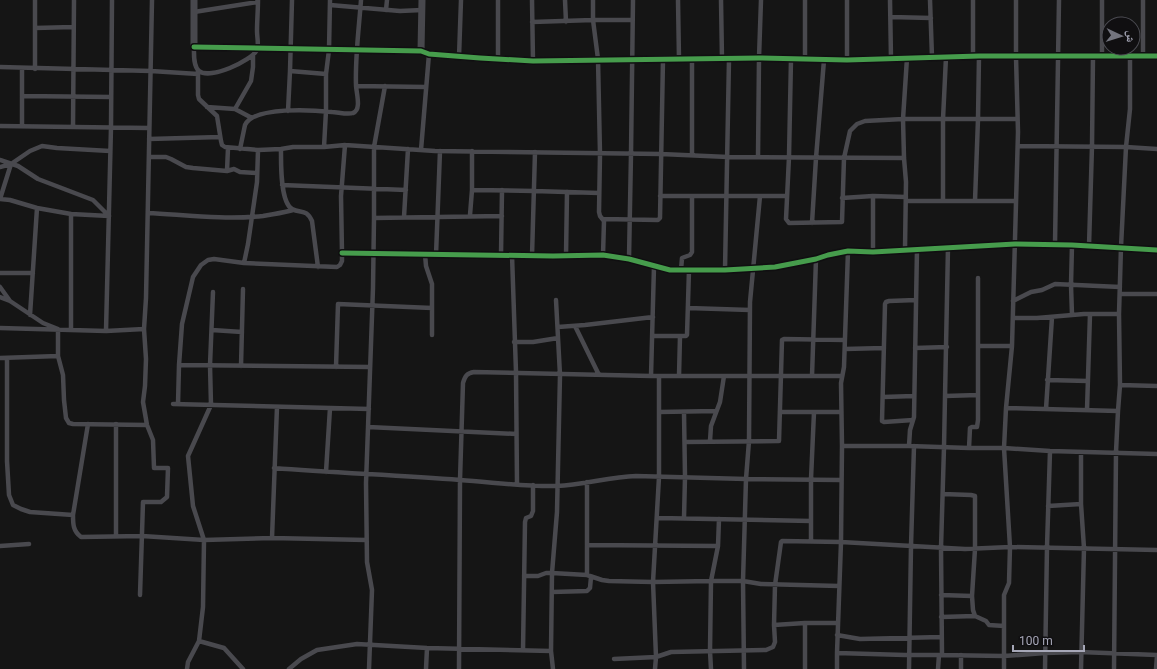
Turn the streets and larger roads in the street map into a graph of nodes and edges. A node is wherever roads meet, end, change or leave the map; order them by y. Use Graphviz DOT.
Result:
graph roads {
  1 [pos="35,0"];
  2 [pos="74,0"];
  3 [pos="112,0"];
  4 [pos="152,0"];
  5 [pos="194,0"];
  6 [pos="292,0"];
  7 [pos="362,0"];
  8 [pos="387,0"];
  9 [pos="422,0"];
  10 [pos="461,0"];
  11 [pos="498,0"];
  12 [pos="532,0"];
  13 [pos="565,0"];
  14 [pos="593,0"];
  15 [pos="633,0"];
  16 [pos="678,0"];
  17 [pos="721,0"];
  18 [pos="761,0"];
  19 [pos="805,0"];
  20 [pos="847,0"];
  21 [pos="890,0"];
  22 [pos="930,0"];
  23 [pos="973,0"];
  24 [pos="1016,0"];
  25 [pos="1059,0"];
  26 [pos="1102,0"];
  27 [pos="1142,0"];
  28 [pos="258,1"];
  29 [pos="330,2"];
  30 [pos="361,7"];
  31 [pos="386,10"];
  32 [pos="422,10"];
  33 [pos="194,12"];
  34 [pos="1102,16"];
  35 [pos="890,17"];
  36 [pos="931,18"];
  37 [pos="593,20"];
  38 [pos="632,20"];
  39 [pos="532,22"];
  40 [pos="566,22"];
  41 [pos="74,27"];
  42 [pos="35,28"];
  43 [pos="194,47"];
  44 [pos="258,49"];
  45 [pos="290,49"];
  46 [pos="329,50"];
  47 [pos="357,50"];
  48 [pos="421,51"];
  49 [pos="429,54"];
  50 [pos="1143,55"];
  51 [pos="252,56"];
  52 [pos="459,56"];
  53 [pos="976,56"];
  54 [pos="1058,56"];
  55 [pos="1093,56"];
  56 [pos="1101,56"];
  57 [pos="1130,56"];
  58 [pos="1157,56"];
  59 [pos="932,57"];
  60 [pos="946,57"];
  61 [pos="1016,57"];
  62 [pos="759,58"];
  63 [pos="907,58"];
  64 [pos="598,59"];
  65 [pos="633,59"];
  66 [pos="679,59"];
  67 [pos="692,59"];
  68 [pos="725,59"];
  69 [pos="791,59"];
  70 [pos="805,59"];
  71 [pos="891,59"];
  72 [pos="498,60"];
  73 [pos="664,60"];
  74 [pos="824,60"];
  75 [pos="847,60"];
  76 [pos="532,61"];
  77 [pos="0,67"];
  78 [pos="22,68"];
  79 [pos="35,68"];
  80 [pos="74,70"];
  81 [pos="111,71"];
  82 [pos="151,71"];
  83 [pos="290,71"];
  84 [pos="198,72"];
  85 [pos="326,74"];
  86 [pos="356,86"];
  87 [pos="385,86"];
  88 [pos="426,87"];
  89 [pos="22,96"];
  90 [pos="73,97"];
  91 [pos="111,98"];
  92 [pos="207,107"];
  93 [pos="235,109"];
  94 [pos="288,111"];
  95 [pos="326,111"];
  96 [pos="252,118"];
  97 [pos="1018,118"];
  98 [pos="903,119"];
  99 [pos="943,119"];
  100 [pos="978,119"];
  101 [pos="0,126"];
  102 [pos="22,126"];
  103 [pos="73,127"];
  104 [pos="111,127"];
  105 [pos="149,128"];
  106 [pos="220,137"];
  107 [pos="149,140"];
  108 [pos="345,145"];
  109 [pos="1018,146"];
  110 [pos="1057,146"];
  111 [pos="1092,146"];
  112 [pos="324,147"];
  113 [pos="374,147"];
  114 [pos="1126,147"];
  115 [pos="228,148"];
  116 [pos="1157,148"];
  117 [pos="240,149"];
  118 [pos="281,149"];
  119 [pos="408,149"];
  120 [pos="258,150"];
  121 [pos="421,150"];
  122 [pos="110,151"];
  123 [pos="440,151"];
  124 [pos="472,151"];
  125 [pos="535,152"];
  126 [pos="600,154"];
  127 [pos="631,154"];
  128 [pos="661,154"];
  129 [pos="692,155"];
  130 [pos="149,157"];
  131 [pos="728,157"];
  132 [pos="758,157"];
  133 [pos="789,157"];
  134 [pos="816,158"];
  135 [pos="844,158"];
  136 [pos="904,158"];
  137 [pos="0,160"];
  138 [pos="11,164"];
  139 [pos="0,167"];
  140 [pos="227,171"];
  141 [pos="257,173"];
  142 [pos="282,185"];
  143 [pos="342,187"];
  144 [pos="374,189"];
  145 [pos="406,190"];
  146 [pos="472,190"];
  147 [pos="502,190"];
  148 [pos="534,191"];
  149 [pos="567,192"];
  150 [pos="599,193"];
  151 [pos="660,196"];
  152 [pos="692,196"];
  153 [pos="727,196"];
  154 [pos="760,196"];
  155 [pos="787,196"];
  156 [pos="873,196"];
  157 [pos="842,198"];
  158 [pos="0,199"];
  159 [pos="906,199"];
  160 [pos="975,200"];
  161 [pos="943,201"];
  162 [pos="1016,201"];
  163 [pos="37,208"];
  164 [pos="293,210"];
  165 [pos="148,213"];
  166 [pos="71,214"];
  167 [pos="109,216"];
  168 [pos="437,216"];
  169 [pos="470,216"];
  170 [pos="502,216"];
  171 [pos="252,217"];
  172 [pos="404,217"];
  173 [pos="374,218"];
  174 [pos="603,219"];
  175 [pos="630,220"];
  176 [pos="812,223"];
  177 [pos="1015,244"];
  178 [pos="1055,244"];
  179 [pos="1072,245"];
  180 [pos="1089,246"];
  181 [pos="948,247"];
  182 [pos="1121,247"];
  183 [pos="905,249"];
  184 [pos="917,249"];
  185 [pos="1157,250"];
  186 [pos="848,251"];
  187 [pos="873,252"];
  188 [pos="342,253"];
  189 [pos="374,253"];
  190 [pos="425,254"];
  191 [pos="436,255"];
  192 [pos="501,255"];
  193 [pos="512,255"];
  194 [pos="603,255"];
  195 [pos="532,256"];
  196 [pos="566,256"];
  197 [pos="629,259"];
  198 [pos="816,260"];
  199 [pos="244,263"];
  200 [pos="654,266"];
  201 [pos="318,267"];
  202 [pos="754,269"];
  203 [pos="681,270"];
  204 [pos="690,270"];
  205 [pos="726,270"];
  206 [pos="0,273"];
  207 [pos="33,273"];
  208 [pos="978,278"];
  209 [pos="1071,285"];
  210 [pos="0,287"];
  211 [pos="1120,287"];
  212 [pos="243,289"];
  213 [pos="213,292"];
  214 [pos="1120,294"];
  215 [pos="1157,294"];
  216 [pos="0,297"];
  217 [pos="556,300"];
  218 [pos="916,300"];
  219 [pos="10,301"];
  220 [pos="1013,301"];
  221 [pos="372,306"];
  222 [pos="432,308"];
  223 [pos="688,308"];
  224 [pos="750,310"];
  225 [pos="1090,314"];
  226 [pos="1119,314"];
  227 [pos="30,315"];
  228 [pos="1072,315"];
  229 [pos="653,317"];
  230 [pos="1052,317"];
  231 [pos="1013,318"];
  232 [pos="575,326"];
  233 [pos="558,327"];
  234 [pos="0,328"];
  235 [pos="58,329"];
  236 [pos="144,329"];
  237 [pos="71,330"];
  238 [pos="212,330"];
  239 [pos="106,331"];
  240 [pos="242,332"];
  241 [pos="432,335"];
  242 [pos="652,336"];
  243 [pos="680,336"];
  244 [pos="558,338"];
  245 [pos="813,340"];
  246 [pos="845,340"];
  247 [pos="514,342"];
  248 [pos="978,346"];
  249 [pos="1012,346"];
  250 [pos="947,347"];
  251 [pos="884,348"];
  252 [pos="915,348"];
  253 [pos="845,349"];
  254 [pos="58,356"];
  255 [pos="0,358"];
  256 [pos="7,358"];
  257 [pos="180,365"];
  258 [pos="210,365"];
  259 [pos="241,366"];
  260 [pos="336,367"];
  261 [pos="370,367"];
  262 [pos="516,372"];
  263 [pos="560,375"];
  264 [pos="599,375"];
  265 [pos="781,375"];
  266 [pos="651,376"];
  267 [pos="659,376"];
  268 [pos="679,376"];
  269 [pos="724,376"];
  270 [pos="750,376"];
  271 [pos="812,376"];
  272 [pos="842,376"];
  273 [pos="1047,380"];
  274 [pos="1088,381"];
  275 [pos="1120,385"];
  276 [pos="1157,386"];
  277 [pos="914,396"];
  278 [pos="945,396"];
  279 [pos="978,396"];
  280 [pos="883,397"];
  281 [pos="173,404"];
  282 [pos="178,404"];
  283 [pos="211,405"];
  284 [pos="277,407"];
  285 [pos="330,408"];
  286 [pos="1006,408"];
  287 [pos="368,409"];
  288 [pos="1046,409"];
  289 [pos="1087,410"];
  290 [pos="716,411"];
  291 [pos="1118,411"];
  292 [pos="659,412"];
  293 [pos="684,412"];
  294 [pos="780,412"];
  295 [pos="814,412"];
  296 [pos="841,412"];
  297 [pos="913,420"];
  298 [pos="88,424"];
  299 [pos="116,424"];
  300 [pos="147,425"];
  301 [pos="368,427"];
  302 [pos="462,432"];
  303 [pos="516,434"];
  304 [pos="710,441"];
  305 [pos="685,442"];
  306 [pos="749,442"];
  307 [pos="842,446"];
  308 [pos="912,446"];
  309 [pos="944,447"];
  310 [pos="968,448"];
  311 [pos="1004,448"];
  312 [pos="1050,451"];
  313 [pos="1081,452"];
  314 [pos="1116,452"];
  315 [pos="1157,454"];
  316 [pos="274,468"];
  317 [pos="326,472"];
  318 [pos="366,474"];
  319 [pos="659,476"];
  320 [pos="685,477"];
  321 [pos="746,479"];
  322 [pos="811,479"];
  323 [pos="460,480"];
  324 [pos="841,480"];
  325 [pos="588,482"];
  326 [pos="517,484"];
  327 [pos="533,485"];
  328 [pos="558,486"];
  329 [pos="943,494"];
  330 [pos="1081,504"];
  331 [pos="1048,506"];
  332 [pos="72,515"];
  333 [pos="658,518"];
  334 [pos="684,518"];
  335 [pos="719,519"];
  336 [pos="745,519"];
  337 [pos="811,521"];
  338 [pos="116,536"];
  339 [pos="142,536"];
  340 [pos="272,538"];
  341 [pos="204,540"];
  342 [pos="366,540"];
  343 [pos="811,541"];
  344 [pos="841,542"];
  345 [pos="28,544"];
  346 [pos="587,545"];
  347 [pos="0,546"];
  348 [pos="655,546"];
  349 [pos="718,546"];
  350 [pos="911,546"];
  351 [pos="1010,547"];
  352 [pos="1047,547"];
  353 [pos="941,548"];
  354 [pos="1084,548"];
  355 [pos="975,549"];
  356 [pos="1116,549"];
  357 [pos="1157,550"];
  358 [pos="552,573"];
  359 [pos="524,576"];
  360 [pos="589,576"];
  361 [pos="711,581"];
  362 [pos="743,581"];
  363 [pos="653,582"];
  364 [pos="775,585"];
  365 [pos="839,586"];
  366 [pos="552,592"];
  367 [pos="140,595"];
  368 [pos="941,595"];
  369 [pos="972,596"];
  370 [pos="975,616"];
  371 [pos="941,617"];
  372 [pos="805,623"];
  373 [pos="838,623"];
  374 [pos="774,625"];
  375 [pos="1004,626"];
  376 [pos="837,635"];
  377 [pos="942,637"];
  378 [pos="910,638"];
  379 [pos="199,641"];
  380 [pos="370,645"];
  381 [pos="427,648"];
  382 [pos="459,649"];
  383 [pos="523,650"];
  384 [pos="744,650"];
  385 [pos="551,651"];
  386 [pos="710,651"];
  387 [pos="1080,652"];
  388 [pos="837,653"];
  389 [pos="1045,653"];
  390 [pos="1114,653"];
  391 [pos="910,655"];
  392 [pos="940,655"];
  393 [pos="961,655"];
  394 [pos="1004,656"];
  395 [pos="1157,656"];
  396 [pos="656,657"];
  397 [pos="614,659"];
  398 [pos="187,669"];
  399 [pos="243,669"];
  400 [pos="289,669"];
  401 [pos="369,669"];
  402 [pos="426,669"];
  403 [pos="459,669"];
  404 [pos="553,669"];
  405 [pos="655,669"];
  406 [pos="711,669"];
  407 [pos="744,669"];
  408 [pos="805,669"];
  409 [pos="837,669"];
  410 [pos="909,669"];
  411 [pos="938,669"];
  412 [pos="961,669"];
  413 [pos="1004,669"];
  414 [pos="1045,669"];
  415 [pos="1081,669"];
  416 [pos="1114,669"];
  417 [pos="1156,669"];
  1 -- 42 [label="street"];
  2 -- 41 [label="street"];
  3 -- 81 [label="street"];
  4 -- 82 [label="street"];
  5 -- 33 [label="street"];
  6 -- 45 [label="street"];
  7 -- 30 [label="street"];
  8 -- 31 [label="street"];
  9 -- 32 [label="street"];
  10 -- 52 [label="street"];
  11 -- 72 [label="street"];
  12 -- 39 [label="street"];
  13 -- 40 [label="street"];
  14 -- 37 [label="street"];
  15 -- 38 [label="street"];
  16 -- 66 [label="street"];
  17 -- 68 [label="street"];
  18 -- 62 [label="street"];
  19 -- 70 [label="street"];
  20 -- 75 [label="street"];
  21 -- 35 [label="street"];
  22 -- 36 [label="street"];
  23 -- 53 [label="street"];
  24 -- 61 [label="street"];
  25 -- 54 [label="street"];
  26 -- 34 [label="street"];
  27 -- 50 [label="street"];
  28 -- 33 [label="street"];
  28 -- 44 [label="street"];
  29 -- 30 [label="street"];
  29 -- 46 [label="street"];
  30 -- 31 [label="street"];
  30 -- 47 [label="street"];
  31 -- 32 [label="street"];
  32 -- 48 [label="street"];
  33 -- 43 [label="street"];
  35 -- 36 [label="street"];
  35 -- 71 [label="street"];
  36 -- 59 [label="street"];
  37 -- 38 [label="street"];
  37 -- 40 [label="street"];
  37 -- 64 [label="street"];
  38 -- 65 [label="street"];
  39 -- 40 [label="street"];
  39 -- 76 [label="street"];
  41 -- 42 [label="street"];
  41 -- 80 [label="street"];
  42 -- 79 [label="street"];
  43 -- 44 [label="street"];
  43 -- 84 [label="street"];
  44 -- 45 [label="street"];
  44 -- 51 [label="street"];
  45 -- 46 [label="street"];
  45 -- 83 [label="street"];
  46 -- 47 [label="street"];
  46 -- 85 [label="street"];
  47 -- 48 [label="street"];
  47 -- 86 [label="street"];
  48 -- 49 [label="street"];
  49 -- 52 [label="street"];
  49 -- 88 [label="street"];
  50 -- 58 [label="street"];
  51 -- 84 [label="street"];
  51 -- 93 [label="street"];
  52 -- 72 [label="street"];
  53 -- 60 [label="street"];
  53 -- 61 [label="street"];
  53 -- 100 [label="street"];
  54 -- 55 [label="street"];
  54 -- 61 [label="street"];
  54 -- 110 [label="street"];
  55 -- 56 [label="street"];
  55 -- 111 [label="street"];
  57 -- 114 [label="street"];
  59 -- 60 [label="street"];
  59 -- 63 [label="street"];
  60 -- 99 [label="street"];
  61 -- 97 [label="street"];
  62 -- 68 [label="street"];
  62 -- 69 [label="street"];
  62 -- 132 [label="street"];
  63 -- 71 [label="street"];
  63 -- 98 [label="street"];
  64 -- 65 [label="street"];
  64 -- 76 [label="street"];
  64 -- 126 [label="street"];
  65 -- 73 [label="street"];
  65 -- 127 [label="street"];
  66 -- 67 [label="street"];
  66 -- 73 [label="street"];
  67 -- 68 [label="street"];
  67 -- 129 [label="street"];
  68 -- 131 [label="street"];
  69 -- 70 [label="street"];
  69 -- 133 [label="street"];
  70 -- 74 [label="street"];
  71 -- 75 [label="street"];
  72 -- 76 [label="street"];
  73 -- 128 [label="street"];
  74 -- 75 [label="street"];
  74 -- 134 [label="street"];
  77 -- 78 [label="street"];
  78 -- 79 [label="street"];
  78 -- 89 [label="street"];
  79 -- 80 [label="street"];
  80 -- 81 [label="street"];
  80 -- 90 [label="street"];
  81 -- 82 [label="street"];
  81 -- 91 [label="street"];
  82 -- 84 [label="street"];
  82 -- 105 [label="street"];
  83 -- 85 [label="street"];
  83 -- 94 [label="street"];
  84 -- 92 [label="street"];
  85 -- 95 [label="street"];
  86 -- 87 [label="street"];
  86 -- 95 [label="street"];
  87 -- 88 [label="street"];
  87 -- 113 [label="street"];
  88 -- 121 [label="street"];
  89 -- 90 [label="street"];
  89 -- 102 [label="street"];
  90 -- 91 [label="street"];
  90 -- 103 [label="street"];
  91 -- 104 [label="street"];
  92 -- 93 [label="street"];
  92 -- 106 [label="street"];
  93 -- 96 [label="street"];
  94 -- 95 [label="street"];
  94 -- 96 [label="street"];
  95 -- 112 [label="street"];
  96 -- 117 [label="street"];
  97 -- 100 [label="street"];
  97 -- 109 [label="street"];
  98 -- 99 [label="street"];
  98 -- 135 [label="street"];
  98 -- 136 [label="street"];
  99 -- 100 [label="street"];
  99 -- 161 [label="street"];
  100 -- 160 [label="street"];
  101 -- 102 [label="street"];
  102 -- 103 [label="street"];
  103 -- 104 [label="street"];
  104 -- 105 [label="street"];
  104 -- 122 [label="street"];
  105 -- 107 [label="street"];
  106 -- 107 [label="street"];
  106 -- 115 [label="street"];
  107 -- 130 [label="street"];
  108 -- 112 [label="street"];
  108 -- 113 [label="street"];
  108 -- 143 [label="street"];
  109 -- 110 [label="street"];
  109 -- 162 [label="street"];
  110 -- 111 [label="street"];
  110 -- 178 [label="street"];
  111 -- 114 [label="street"];
  111 -- 180 [label="street"];
  112 -- 118 [label="street"];
  113 -- 119 [label="street"];
  113 -- 144 [label="street"];
  114 -- 116 [label="street"];
  114 -- 182 [label="street"];
  115 -- 117 [label="street"];
  115 -- 140 [label="street"];
  117 -- 120 [label="street"];
  118 -- 120 [label="street"];
  118 -- 142 [label="street"];
  119 -- 121 [label="street"];
  119 -- 145 [label="street"];
  120 -- 141 [label="street"];
  121 -- 123 [label="street"];
  122 -- 138 [label="street"];
  122 -- 167 [label="street"];
  123 -- 124 [label="street"];
  123 -- 168 [label="street"];
  124 -- 125 [label="street"];
  124 -- 146 [label="street"];
  125 -- 126 [label="street"];
  125 -- 148 [label="street"];
  126 -- 127 [label="street"];
  126 -- 150 [label="street"];
  127 -- 128 [label="street"];
  127 -- 175 [label="street"];
  128 -- 129 [label="street"];
  128 -- 151 [label="street"];
  129 -- 131 [label="street"];
  130 -- 140 [label="street"];
  130 -- 165 [label="street"];
  131 -- 132 [label="street"];
  131 -- 153 [label="street"];
  132 -- 133 [label="street"];
  133 -- 134 [label="street"];
  133 -- 155 [label="street"];
  134 -- 135 [label="street"];
  134 -- 176 [label="street"];
  135 -- 136 [label="street"];
  135 -- 157 [label="street"];
  136 -- 159 [label="street"];
  137 -- 138 [label="street"];
  138 -- 139 [label="street"];
  138 -- 158 [label="street"];
  138 -- 167 [label="street"];
  140 -- 141 [label="street"];
  141 -- 171 [label="street"];
  142 -- 143 [label="street"];
  142 -- 164 [label="street"];
  143 -- 144 [label="street"];
  143 -- 188 [label="street"];
  144 -- 145 [label="street"];
  144 -- 173 [label="street"];
  145 -- 172 [label="street"];
  146 -- 147 [label="street"];
  146 -- 169 [label="street"];
  147 -- 148 [label="street"];
  147 -- 170 [label="street"];
  148 -- 149 [label="street"];
  148 -- 195 [label="street"];
  149 -- 150 [label="street"];
  149 -- 196 [label="street"];
  150 -- 174 [label="street"];
  151 -- 152 [label="street"];
  151 -- 175 [label="street"];
  152 -- 153 [label="street"];
  152 -- 203 [label="street"];
  153 -- 154 [label="street"];
  153 -- 205 [label="street"];
  154 -- 155 [label="street"];
  154 -- 202 [label="street"];
  155 -- 176 [label="street"];
  156 -- 157 [label="street"];
  156 -- 159 [label="street"];
  156 -- 187 [label="street"];
  157 -- 176 [label="street"];
  158 -- 163 [label="street"];
  159 -- 161 [label="street"];
  159 -- 183 [label="street"];
  160 -- 161 [label="street"];
  160 -- 162 [label="street"];
  162 -- 177 [label="street"];
  163 -- 166 [label="street"];
  163 -- 207 [label="street"];
  164 -- 171 [label="street"];
  164 -- 201 [label="street"];
  165 -- 171 [label="street"];
  165 -- 236 [label="street"];
  166 -- 167 [label="street"];
  166 -- 237 [label="street"];
  167 -- 239 [label="street"];
  168 -- 169 [label="street"];
  168 -- 172 [label="street"];
  168 -- 191 [label="street"];
  169 -- 170 [label="street"];
  170 -- 192 [label="street"];
  171 -- 199 [label="street"];
  172 -- 173 [label="street"];
  173 -- 189 [label="street"];
  174 -- 175 [label="street"];
  174 -- 194 [label="street"];
  175 -- 197 [label="street"];
  177 -- 178 [label="street"];
  177 -- 181 [label="street"];
  177 -- 220 [label="street"];
  178 -- 179 [label="street"];
  179 -- 180 [label="street"];
  179 -- 209 [label="street"];
  180 -- 182 [label="street"];
  181 -- 184 [label="street"];
  181 -- 250 [label="street"];
  182 -- 185 [label="street"];
  182 -- 211 [label="street"];
  183 -- 184 [label="street"];
  183 -- 187 [label="street"];
  184 -- 218 [label="street"];
  186 -- 187 [label="street"];
  186 -- 198 [label="street"];
  186 -- 246 [label="street"];
  188 -- 189 [label="street"];
  188 -- 201 [label="street"];
  189 -- 190 [label="street"];
  189 -- 221 [label="street"];
  190 -- 191 [label="street"];
  190 -- 222 [label="street"];
  191 -- 192 [label="street"];
  192 -- 193 [label="street"];
  193 -- 195 [label="street"];
  193 -- 247 [label="street"];
  194 -- 196 [label="street"];
  194 -- 197 [label="street"];
  195 -- 196 [label="street"];
  197 -- 200 [label="street"];
  198 -- 202 [label="street"];
  198 -- 245 [label="street"];
  199 -- 201 [label="street"];
  199 -- 257 [label="street"];
  200 -- 203 [label="street"];
  200 -- 229 [label="street"];
  202 -- 205 [label="street"];
  202 -- 224 [label="street"];
  203 -- 204 [label="street"];
  204 -- 205 [label="street"];
  204 -- 223 [label="street"];
  206 -- 207 [label="street"];
  207 -- 227 [label="street"];
  208 -- 248 [label="street"];
  209 -- 211 [label="street"];
  209 -- 220 [label="street"];
  209 -- 228 [label="street"];
  210 -- 219 [label="street"];
  211 -- 214 [label="street"];
  212 -- 240 [label="street"];
  213 -- 238 [label="street"];
  214 -- 215 [label="street"];
  214 -- 226 [label="street"];
  216 -- 219 [label="street"];
  217 -- 233 [label="street"];
  218 -- 251 [label="street"];
  218 -- 252 [label="street"];
  219 -- 227 [label="street"];
  220 -- 231 [label="street"];
  221 -- 222 [label="street"];
  221 -- 260 [label="street"];
  221 -- 261 [label="street"];
  222 -- 241 [label="street"];
  223 -- 224 [label="street"];
  223 -- 243 [label="street"];
  224 -- 270 [label="street"];
  225 -- 226 [label="street"];
  225 -- 228 [label="street"];
  225 -- 274 [label="street"];
  226 -- 275 [label="street"];
  227 -- 235 [label="street"];
  228 -- 230 [label="street"];
  229 -- 232 [label="street"];
  229 -- 242 [label="street"];
  230 -- 231 [label="street"];
  230 -- 273 [label="street"];
  231 -- 249 [label="street"];
  232 -- 233 [label="street"];
  232 -- 264 [label="street"];
  233 -- 244 [label="street"];
  234 -- 235 [label="street"];
  235 -- 237 [label="street"];
  235 -- 254 [label="street"];
  236 -- 239 [label="street"];
  236 -- 300 [label="street"];
  237 -- 239 [label="street"];
  238 -- 240 [label="street"];
  238 -- 258 [label="street"];
  240 -- 259 [label="street"];
  242 -- 243 [label="street"];
  242 -- 266 [label="street"];
  243 -- 268 [label="street"];
  244 -- 247 [label="street"];
  244 -- 263 [label="street"];
  245 -- 246 [label="street"];
  245 -- 265 [label="street"];
  245 -- 271 [label="street"];
  246 -- 253 [label="street"];
  247 -- 262 [label="street"];
  248 -- 249 [label="street"];
  248 -- 279 [label="street"];
  249 -- 286 [label="street"];
  250 -- 252 [label="street"];
  250 -- 278 [label="street"];
  251 -- 253 [label="street"];
  251 -- 280 [label="street"];
  252 -- 277 [label="street"];
  253 -- 272 [label="street"];
  254 -- 256 [label="street"];
  254 -- 298 [label="street"];
  255 -- 256 [label="street"];
  256 -- 332 [label="street"];
  257 -- 258 [label="street"];
  257 -- 282 [label="street"];
  258 -- 259 [label="street"];
  258 -- 283 [label="street"];
  259 -- 260 [label="street"];
  260 -- 261 [label="street"];
  261 -- 287 [label="street"];
  262 -- 263 [label="street"];
  262 -- 302 [label="street"];
  262 -- 303 [label="street"];
  263 -- 264 [label="street"];
  263 -- 328 [label="street"];
  264 -- 266 [label="street"];
  265 -- 270 [label="street"];
  265 -- 271 [label="street"];
  265 -- 294 [label="street"];
  266 -- 267 [label="street"];
  267 -- 268 [label="street"];
  267 -- 292 [label="street"];
  268 -- 269 [label="street"];
  269 -- 270 [label="street"];
  269 -- 290 [label="street"];
  270 -- 306 [label="street"];
  271 -- 272 [label="street"];
  272 -- 296 [label="street"];
  273 -- 274 [label="street"];
  273 -- 288 [label="street"];
  274 -- 289 [label="street"];
  275 -- 276 [label="street"];
  275 -- 291 [label="street"];
  277 -- 280 [label="street"];
  277 -- 297 [label="street"];
  278 -- 279 [label="street"];
  278 -- 309 [label="street"];
  279 -- 310 [label="street"];
  280 -- 297 [label="street"];
  281 -- 282 [label="street"];
  282 -- 283 [label="street"];
  283 -- 284 [label="street"];
  283 -- 341 [label="street"];
  284 -- 285 [label="street"];
  284 -- 316 [label="street"];
  285 -- 287 [label="street"];
  285 -- 317 [label="street"];
  286 -- 288 [label="street"];
  286 -- 311 [label="street"];
  287 -- 301 [label="street"];
  288 -- 289 [label="street"];
  289 -- 291 [label="street"];
  290 -- 293 [label="street"];
  290 -- 304 [label="street"];
  291 -- 314 [label="street"];
  292 -- 293 [label="street"];
  292 -- 319 [label="street"];
  293 -- 305 [label="street"];
  294 -- 295 [label="street"];
  294 -- 306 [label="street"];
  295 -- 296 [label="street"];
  295 -- 322 [label="street"];
  296 -- 307 [label="street"];
  297 -- 308 [label="street"];
  298 -- 299 [label="street"];
  298 -- 332 [label="street"];
  299 -- 300 [label="street"];
  299 -- 338 [label="street"];
  300 -- 339 [label="street"];
  301 -- 302 [label="street"];
  301 -- 318 [label="street"];
  302 -- 303 [label="street"];
  302 -- 323 [label="street"];
  303 -- 326 [label="street"];
  304 -- 305 [label="street"];
  304 -- 306 [label="street"];
  305 -- 320 [label="street"];
  306 -- 321 [label="street"];
  307 -- 308 [label="street"];
  307 -- 324 [label="street"];
  308 -- 309 [label="street"];
  308 -- 350 [label="street"];
  309 -- 310 [label="street"];
  309 -- 329 [label="street"];
  310 -- 311 [label="street"];
  311 -- 312 [label="street"];
  311 -- 351 [label="street"];
  312 -- 313 [label="street"];
  312 -- 331 [label="street"];
  313 -- 314 [label="street"];
  313 -- 330 [label="street"];
  314 -- 315 [label="street"];
  314 -- 356 [label="street"];
  316 -- 317 [label="street"];
  316 -- 340 [label="street"];
  317 -- 318 [label="street"];
  318 -- 323 [label="street"];
  318 -- 342 [label="street"];
  319 -- 320 [label="street"];
  319 -- 325 [label="street"];
  319 -- 333 [label="street"];
  320 -- 321 [label="street"];
  320 -- 334 [label="street"];
  321 -- 322 [label="street"];
  321 -- 336 [label="street"];
  322 -- 324 [label="street"];
  322 -- 337 [label="street"];
  323 -- 326 [label="street"];
  323 -- 382 [label="street"];
  324 -- 344 [label="street"];
  325 -- 328 [label="street"];
  325 -- 346 [label="street"];
  326 -- 327 [label="street"];
  327 -- 328 [label="street"];
  327 -- 359 [label="street"];
  328 -- 358 [label="street"];
  329 -- 353 [label="street"];
  329 -- 355 [label="street"];
  330 -- 331 [label="street"];
  330 -- 354 [label="street"];
  331 -- 352 [label="street"];
  332 -- 338 [label="street"];
  333 -- 334 [label="street"];
  333 -- 348 [label="street"];
  334 -- 335 [label="street"];
  335 -- 336 [label="street"];
  335 -- 349 [label="street"];
  336 -- 337 [label="street"];
  336 -- 362 [label="street"];
  337 -- 343 [label="street"];
  338 -- 339 [label="street"];
  339 -- 341 [label="street"];
  339 -- 367 [label="street"];
  340 -- 341 [label="street"];
  340 -- 342 [label="street"];
  341 -- 379 [label="street"];
  342 -- 380 [label="street"];
  343 -- 344 [label="street"];
  343 -- 364 [label="street"];
  344 -- 350 [label="street"];
  344 -- 365 [label="street"];
  345 -- 347 [label="street"];
  346 -- 348 [label="street"];
  346 -- 360 [label="street"];
  348 -- 349 [label="street"];
  348 -- 363 [label="street"];
  349 -- 361 [label="street"];
  350 -- 353 [label="street"];
  350 -- 378 [label="street"];
  351 -- 352 [label="street"];
  351 -- 355 [label="street"];
  351 -- 375 [label="street"];
  352 -- 354 [label="street"];
  352 -- 389 [label="street"];
  353 -- 355 [label="street"];
  353 -- 368 [label="street"];
  354 -- 356 [label="street"];
  354 -- 387 [label="street"];
  355 -- 369 [label="street"];
  356 -- 357 [label="street"];
  356 -- 390 [label="street"];
  358 -- 359 [label="street"];
  358 -- 360 [label="street"];
  358 -- 366 [label="street"];
  359 -- 383 [label="street"];
  360 -- 363 [label="street"];
  360 -- 366 [label="street"];
  361 -- 362 [label="street"];
  361 -- 363 [label="street"];
  361 -- 386 [label="street"];
  362 -- 364 [label="street"];
  362 -- 384 [label="street"];
  363 -- 396 [label="street"];
  364 -- 365 [label="street"];
  364 -- 374 [label="street"];
  365 -- 373 [label="street"];
  366 -- 385 [label="street"];
  368 -- 369 [label="street"];
  368 -- 371 [label="street"];
  369 -- 370 [label="street"];
  370 -- 371 [label="street"];
  370 -- 375 [label="street"];
  371 -- 377 [label="street"];
  372 -- 373 [label="street"];
  372 -- 374 [label="street"];
  372 -- 408 [label="street"];
  373 -- 376 [label="street"];
  374 -- 384 [label="street"];
  375 -- 394 [label="street"];
  376 -- 378 [label="street"];
  376 -- 388 [label="street"];
  377 -- 378 [label="street"];
  377 -- 392 [label="street"];
  378 -- 391 [label="street"];
  379 -- 398 [label="street"];
  379 -- 399 [label="street"];
  380 -- 381 [label="street"];
  380 -- 400 [label="street"];
  380 -- 401 [label="street"];
  381 -- 382 [label="street"];
  381 -- 402 [label="street"];
  382 -- 383 [label="street"];
  382 -- 403 [label="street"];
  383 -- 385 [label="street"];
  384 -- 386 [label="street"];
  384 -- 407 [label="street"];
  385 -- 404 [label="street"];
  386 -- 396 [label="street"];
  386 -- 406 [label="street"];
  387 -- 389 [label="street"];
  387 -- 390 [label="street"];
  387 -- 415 [label="street"];
  388 -- 391 [label="street"];
  388 -- 409 [label="street"];
  389 -- 394 [label="street"];
  389 -- 414 [label="street"];
  390 -- 395 [label="street"];
  390 -- 416 [label="street"];
  391 -- 392 [label="street"];
  391 -- 410 [label="street"];
  392 -- 393 [label="street"];
  392 -- 411 [label="street"];
  393 -- 394 [label="street"];
  393 -- 412 [label="street"];
  394 -- 413 [label="street"];
  395 -- 417 [label="street"];
  396 -- 397 [label="street"];
  396 -- 405 [label="street"];
}
